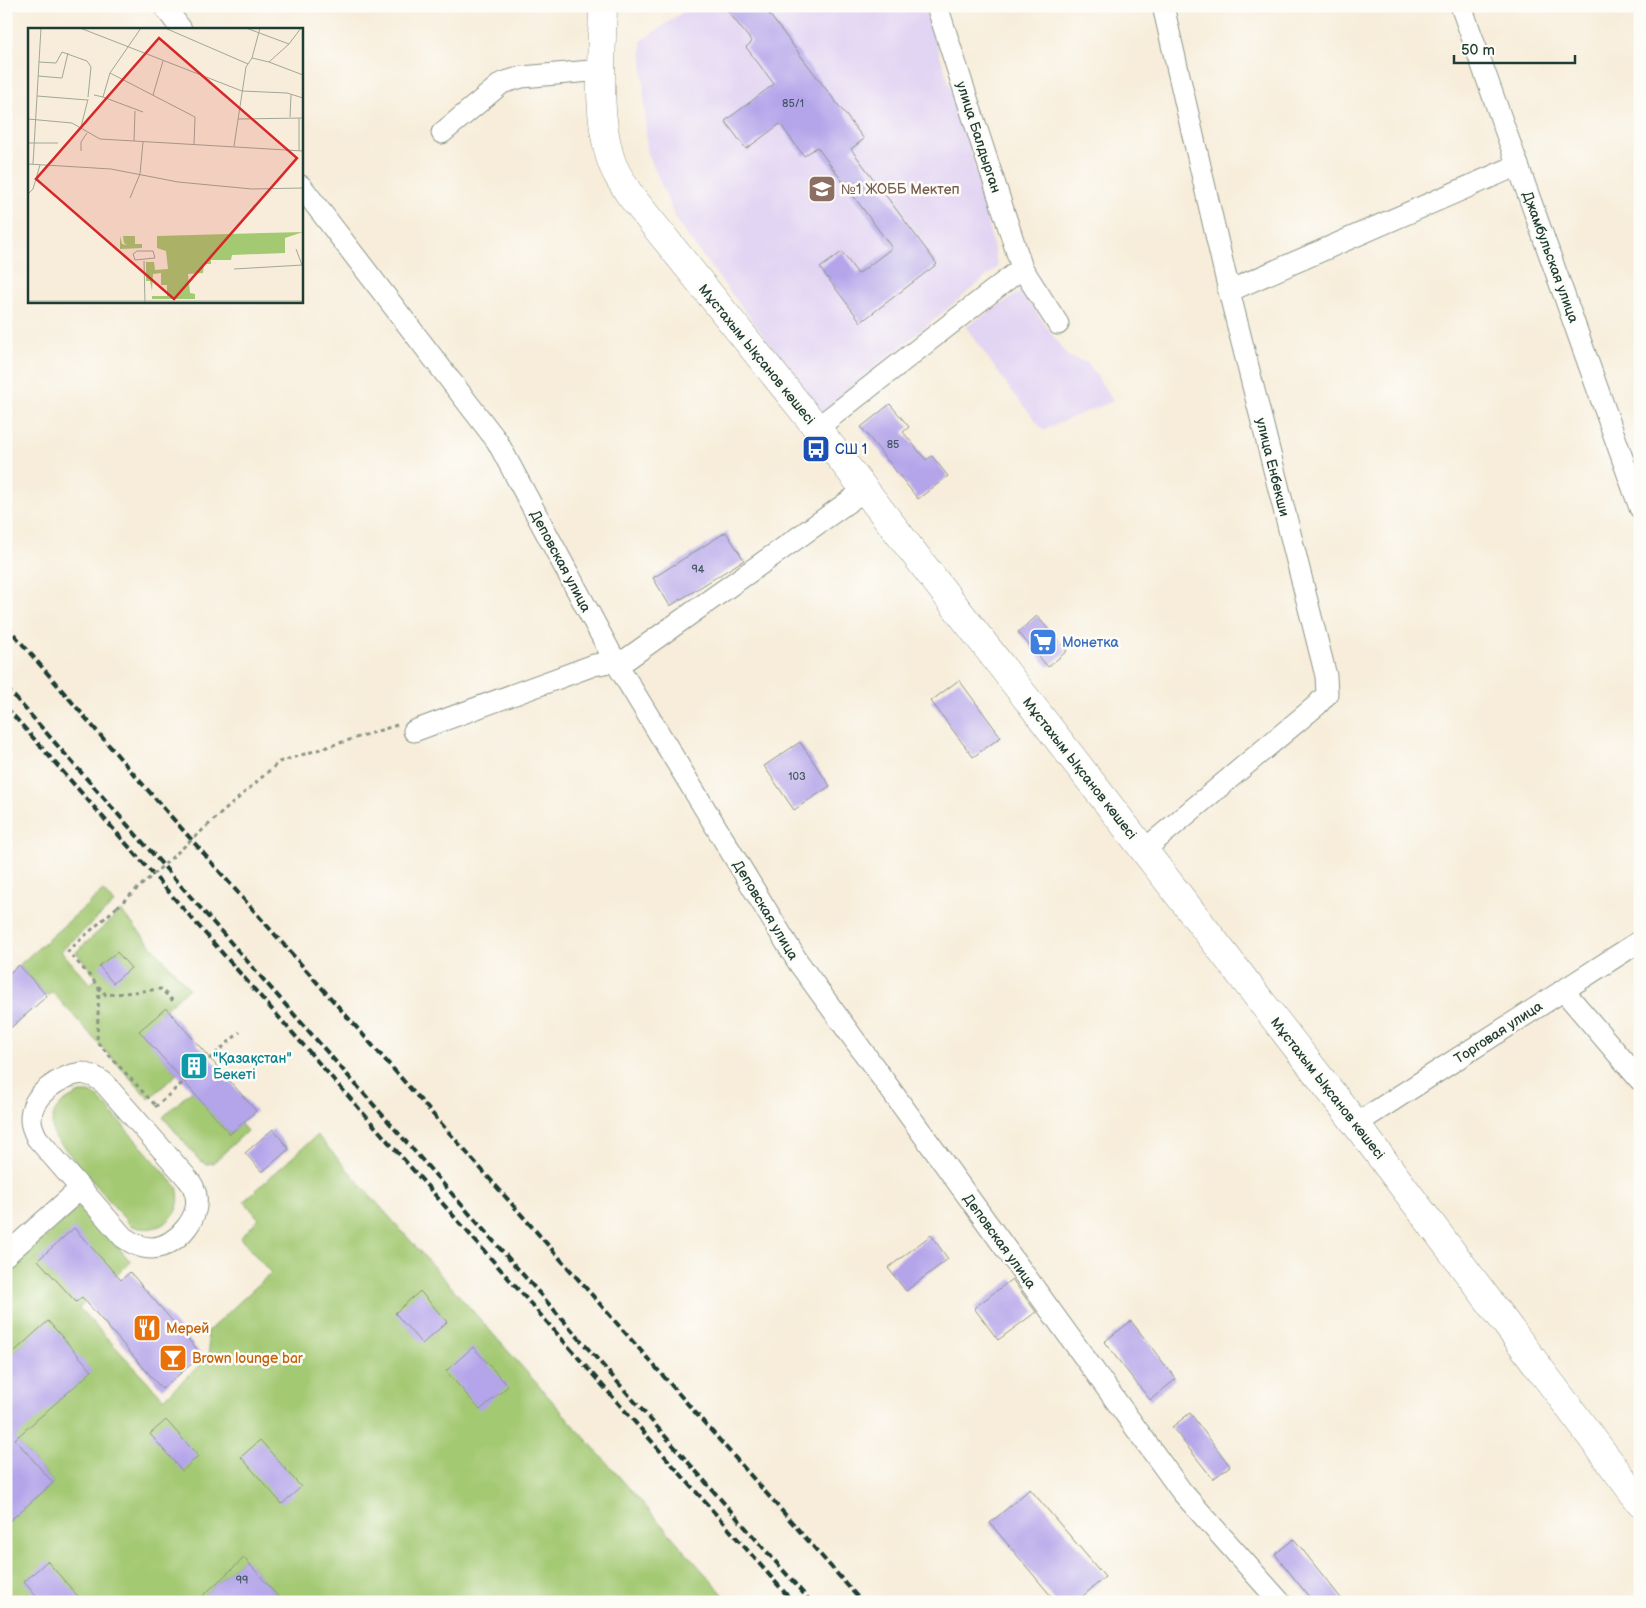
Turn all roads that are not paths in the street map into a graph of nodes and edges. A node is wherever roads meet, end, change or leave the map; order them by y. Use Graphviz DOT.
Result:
graph roads {
  1 [pos="164,6"];
  2 [pos="603,6"];
  3 [pos="937,6"];
  4 [pos="1163,6"];
  5 [pos="1461,6"];
  6 [pos="180,28"];
  7 [pos="602,70"];
  8 [pos="442,133"];
  9 [pos="1518,165"];
  10 [pos="302,187"];
  11 [pos="1022,268"];
  12 [pos="1229,291"];
  13 [pos="1058,324"];
  14 [pos="817,428"];
  15 [pos="865,490"];
  16 [pos="1640,508"];
  17 [pos="615,661"];
  18 [pos="417,730"];
  19 [pos="1144,850"];
  20 [pos="1640,941"];
  21 [pos="1563,990"];
  22 [pos="1640,1080"];
  23 [pos="1356,1124"];
  24 [pos="81,1188"];
  25 [pos="6,1255"];
  26 [pos="1640,1502"];
  27 [pos="1280,1602"];
  1 -- 6 [label="street"];
  2 -- 7 [label="main road, Мұстахым Ықсанов көшесі"];
  3 -- 11 [label="street, улица Балдырган"];
  4 -- 12 [label="street, улица Енбекши"];
  5 -- 9 [label="street, Джамбульская улица"];
  7 -- 8 [label="street"];
  7 -- 14 [label="main road, Мұстахым Ықсанов көшесі"];
  9 -- 12 [label="street"];
  9 -- 16 [label="street, Джамбульская улица"];
  10 -- 17 [label="street, Деповская улица"];
  11 -- 13 [label="street, улица Балдырган"];
  11 -- 14 [label="street"];
  12 -- 19 [label="street, улица Енбекши"];
  14 -- 15 [label="main road, Мұстахым Ықсанов көшесі"];
  15 -- 17 [label="street"];
  15 -- 19 [label="main road, Мұстахым Ықсанов көшесі"];
  17 -- 18 [label="street"];
  17 -- 27 [label="street, Деповская улица"];
  19 -- 23 [label="main road, Мұстахым Ықсанов көшесі"];
  20 -- 21 [label="street, Торговая улица"];
  21 -- 22 [label="street"];
  21 -- 23 [label="street, Торговая улица"];
  23 -- 26 [label="main road, Мұстахым Ықсанов көшесі"];
  24 -- 24 [label="street"];
  24 -- 25 [label="street"];
}
